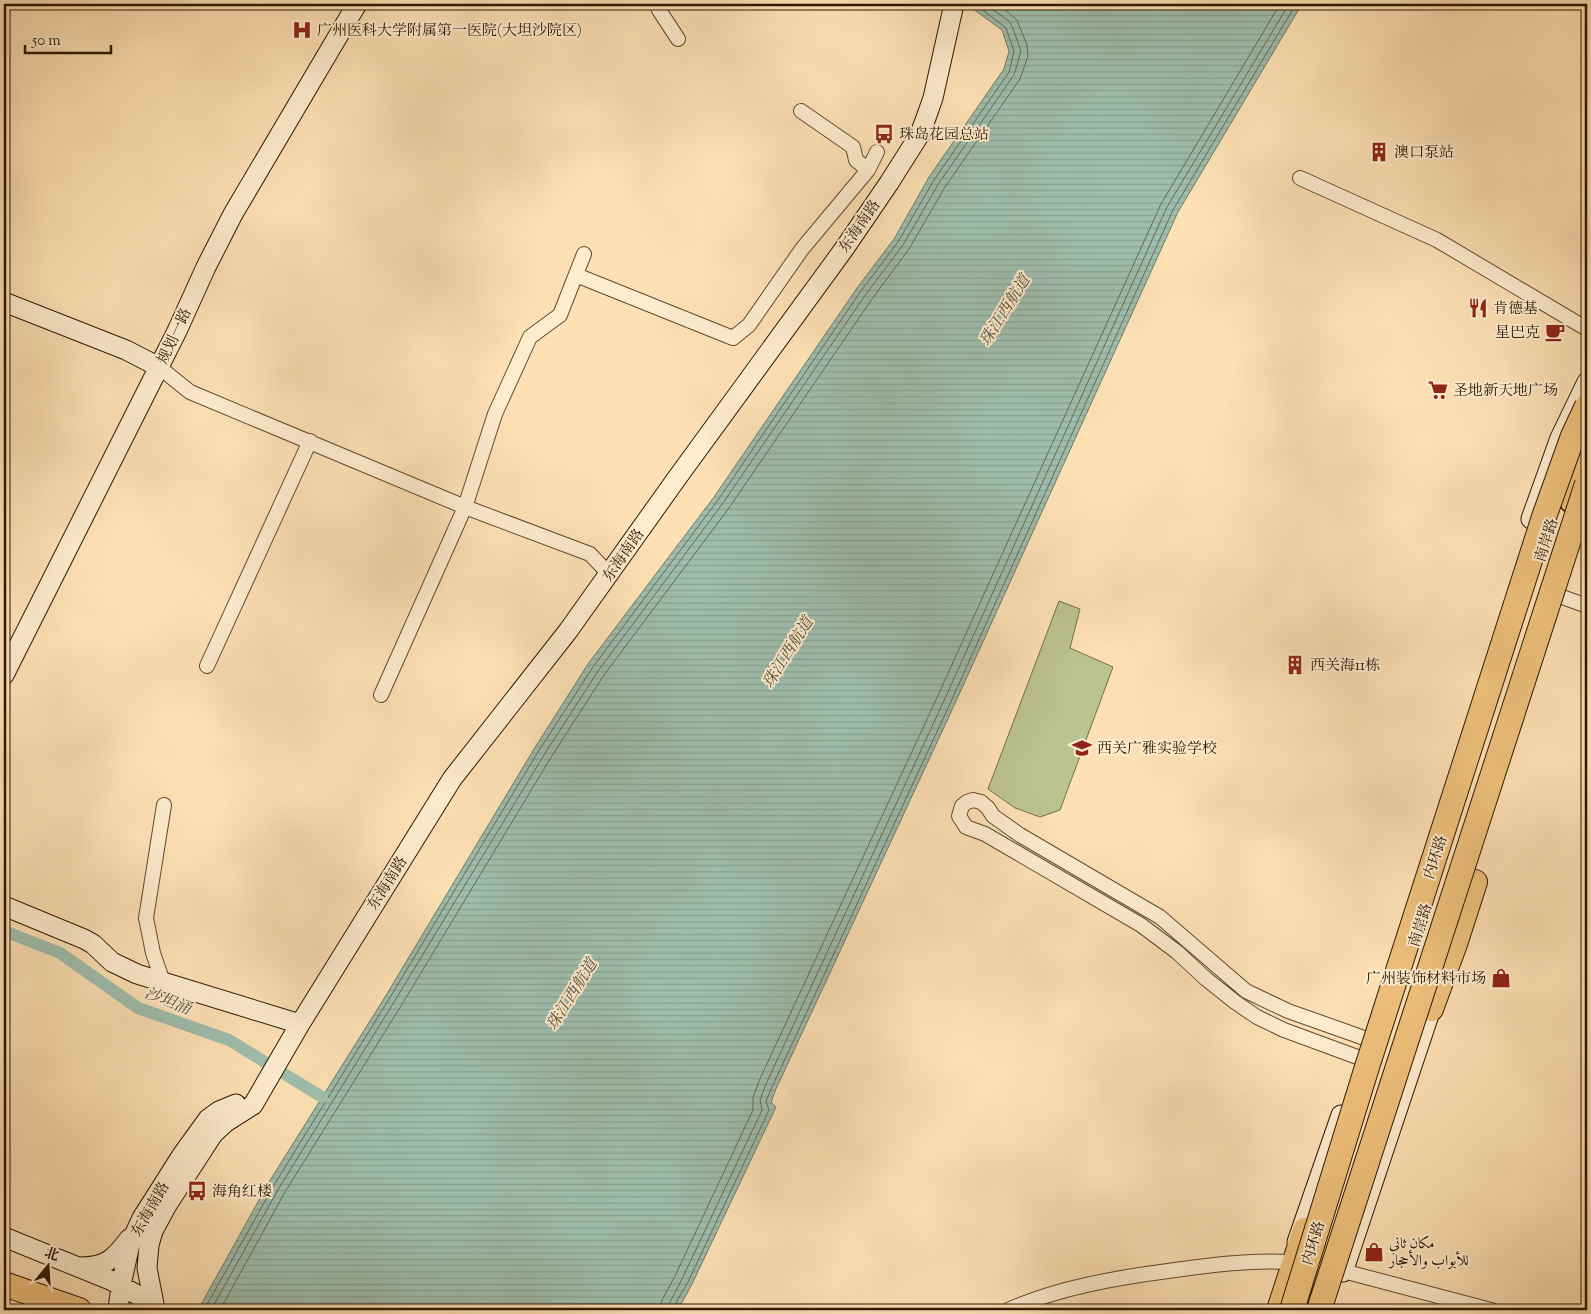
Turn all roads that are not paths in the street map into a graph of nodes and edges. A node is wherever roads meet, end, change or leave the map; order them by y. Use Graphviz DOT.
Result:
graph roads {
  1 [pos="357,4"];
  2 [pos="657,4"];
  3 [pos="951,4"];
  4 [pos="678,39"];
  5 [pos="801,111"];
  6 [pos="877,152"];
  7 [pos="868,170"];
  8 [pos="1300,178"];
  9 [pos="584,254"];
  10 [pos="576,275"];
  11 [pos="4,302"];
  12 [pos="1587,329"];
  13 [pos="159,367"];
  14 [pos="1586,391"];
  15 [pos="1587,425"];
  16 [pos="310,441"];
  17 [pos="1587,457"];
  18 [pos="1587,484"];
  19 [pos="1587,495"];
  20 [pos="465,507"];
  21 [pos="1587,534"];
  22 [pos="609,574"];
  23 [pos="1554,594"];
  24 [pos="1587,606"];
  25 [pos="207,666"];
  26 [pos="4,676"];
  27 [pos="381,695"];
  28 [pos="1511,735"];
  29 [pos="1488,761"];
  30 [pos="164,805"];
  31 [pos="4,906"];
  32 [pos="1420,970"];
  33 [pos="163,982"];
  34 [pos="1431,1009"];
  35 [pos="300,1024"];
  36 [pos="1366,1039"];
  37 [pos="1363,1062"];
  38 [pos="266,1085"];
  39 [pos="135,1230"];
  40 [pos="4,1237"];
  41 [pos="1290,1262"];
  42 [pos="79,1267"];
  43 [pos="1343,1271"];
  44 [pos="4,1276"];
  45 [pos="4,1284"];
  46 [pos="121,1285"];
  47 [pos="1312,1306"];
  48 [pos="154,1307"];
  49 [pos="71,1308"];
  50 [pos="111,1310"];
  51 [pos="118,1310"];
  52 [pos="1008,1310"];
  53 [pos="1277,1310"];
  54 [pos="1490,1310"];
  1 -- 13 [label="street, 规划一路"];
  2 -- 4 [label="street"];
  3 -- 22 [label="street, 东海南路"];
  5 -- 7 [label="street"];
  6 -- 7 [label="street"];
  7 -- 10 [label="street"];
  8 -- 12 [label="street"];
  9 -- 10 [label="street"];
  10 -- 20 [label="street"];
  11 -- 13 [label="street"];
  13 -- 16 [label="street"];
  13 -- 26 [label="street, 规划一路"];
  14 -- 36 [label="street"];
  14 -- 37 [label="highway, 内环路, bridge"];
  15 -- 47 [label="main road, 南岸路"];
  16 -- 20 [label="street"];
  16 -- 25 [label="street"];
  17 -- 29 [label="main road, 南岸路"];
  18 -- 47 [label="highway, 内环路, bridge"];
  19 -- 23 [label="street"];
  20 -- 22 [label="street"];
  20 -- 27 [label="street"];
  21 -- 34 [label="highway"];
  22 -- 35 [label="street, 东海南路"];
  23 -- 24 [label="street"];
  23 -- 28 [label="street"];
  28 -- 29 [label="street"];
  28 -- 34 [label="street"];
  29 -- 32 [label="main road, 南岸路"];
  30 -- 33 [label="street"];
  31 -- 33 [label="street"];
  32 -- 34 [label="street"];
  32 -- 47 [label="main road, 南岸路"];
  33 -- 35 [label="street"];
  34 -- 43 [label="street"];
  35 -- 38 [label="street, 东海南路"];
  36 -- 37 [label="street"];
  36 -- 37 [label="street"];
  37 -- 41 [label="street"];
  37 -- 47 [label="highway, 内环路, bridge"];
  37 -- 53 [label="highway, bridge"];
  38 -- 39 [label="street, 东海南路"];
  38 -- 48 [label="street, 东海南路"];
  39 -- 42 [label="street"];
  39 -- 46 [label="street, 东海南路"];
  40 -- 42 [label="street"];
  41 -- 52 [label="street"];
  41 -- 53 [label="street"];
  42 -- 46 [label="street"];
  43 -- 47 [label="street"];
  43 -- 54 [label="street"];
  44 -- 49 [label="highway"];
  45 -- 49 [label="highway"];
  46 -- 48 [label="street"];
  46 -- 50 [label="street"];
  46 -- 51 [label="street, 东海南路"];
}
